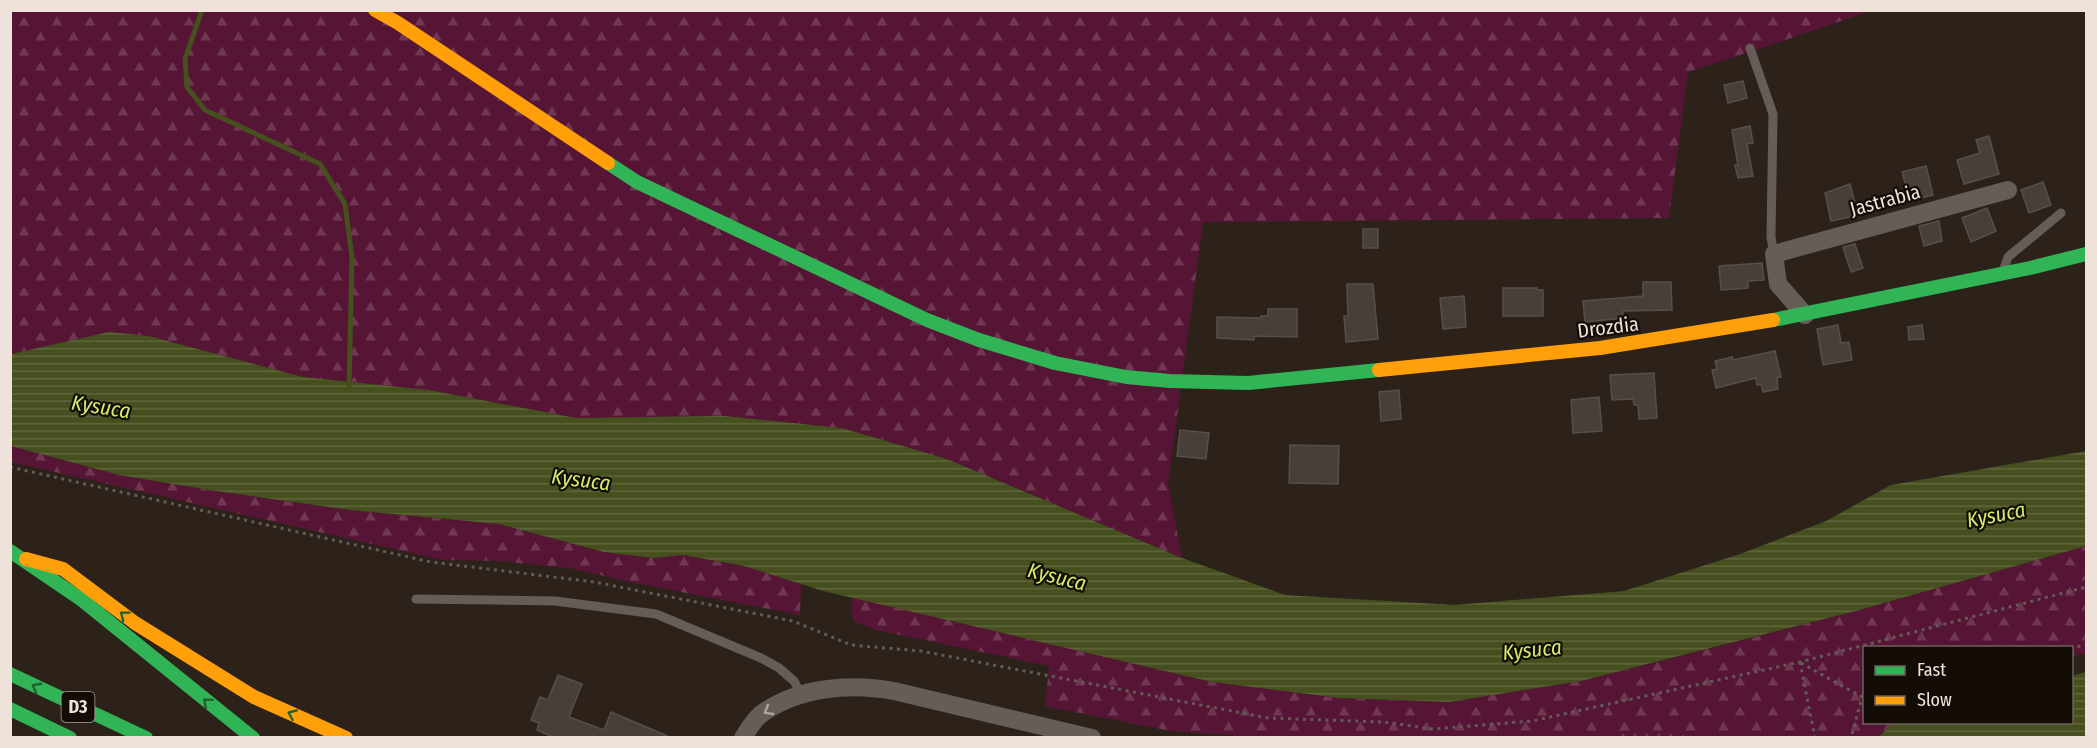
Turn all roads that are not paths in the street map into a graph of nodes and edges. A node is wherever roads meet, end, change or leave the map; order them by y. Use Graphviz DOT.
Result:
graph roads {
  1 [pos="375,10"];
  2 [pos="1750,48"];
  3 [pos="2008,190"];
  4 [pos="2061,213"];
  5 [pos="1774,254"];
  6 [pos="2086,254"];
  7 [pos="2002,274"];
  8 [pos="1805,315"];
  9 [pos="10,551"];
  10 [pos="23,558"];
  11 [pos="416,599"];
  12 [pos="10,674"];
  13 [pos="802,696"];
  14 [pos="10,709"];
  15 [pos="70,738"];
  16 [pos="146,738"];
  17 [pos="253,738"];
  18 [pos="346,738"];
  19 [pos="743,738"];
  20 [pos="1092,738"];
  1 -- 8 [label="main road, Drozdia"];
  2 -- 5 [label="lane"];
  3 -- 5 [label="street, Jastrabia"];
  4 -- 7 [label="lane"];
  5 -- 8 [label="street"];
  6 -- 7 [label="main road, Drozdia"];
  7 -- 8 [label="main road, Drozdia"];
  9 -- 10 [label="main road"];
  17 -- 10 [label="main road, one-way"];
  18 -- 10 [label="main road, one-way"];
  11 -- 13 [label="lane"];
  16 -- 12 [label="main road, D3, one-way"];
  13 -- 19 [label="street, one-way"];
  13 -- 20 [label="street"];
  14 -- 15 [label="main road, D3"];
}
